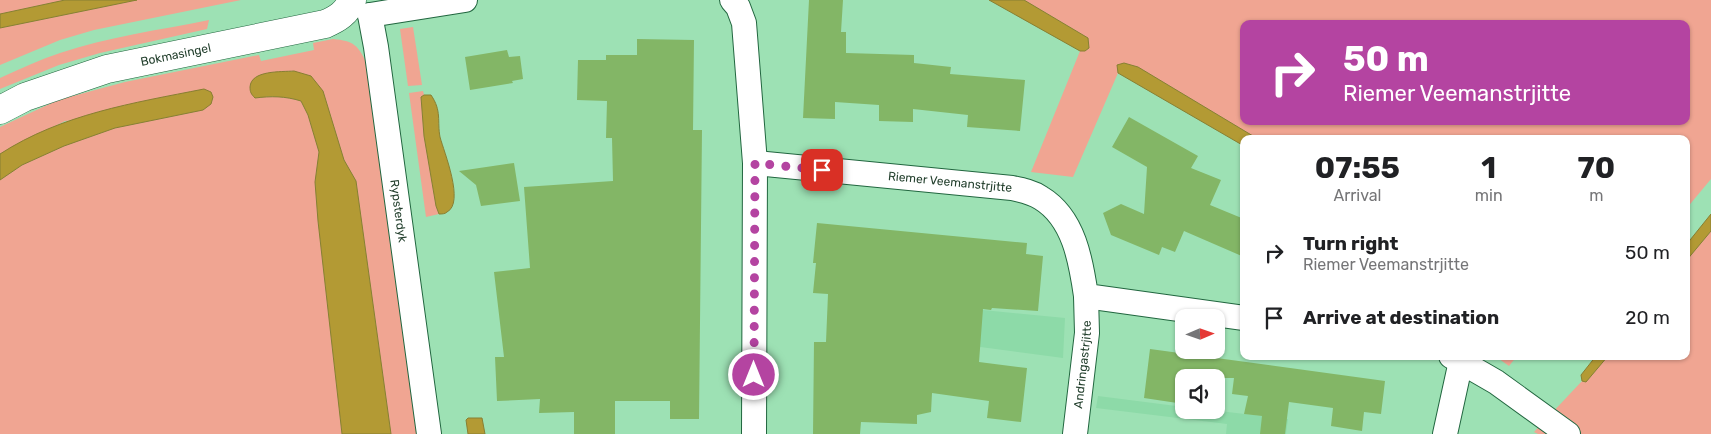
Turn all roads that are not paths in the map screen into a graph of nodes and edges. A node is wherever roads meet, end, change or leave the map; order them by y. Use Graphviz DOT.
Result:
graph roads {
  1 [pos="465,0"];
  2 [pos="732,0"];
  3 [pos="357,7"];
  4 [pos="0,110"];
  5 [pos="755,163"];
  6 [pos="1086,296"];
  7 [pos="1240,317"];
  8 [pos="1456,360"];
  9 [pos="1458,360"];
  10 [pos="429,434"];
  11 [pos="754,434"];
  12 [pos="1075,434"];
  13 [pos="1445,434"];
  14 [pos="1568,434"];
  1 -- 3 [label="street"];
  2 -- 5 [label="street"];
  3 -- 4 [label="street, Bokmasingel"];
  3 -- 10 [label="street, Rypsterdyk"];
  5 -- 6 [label="street, Riemer Veemanstrjitte"];
  5 -- 11 [label="street"];
  6 -- 7 [label="street"];
  6 -- 12 [label="street, Andringastrjitte"];
  8 -- 13 [label="street"];
  9 -- 14 [label="street"];
}
